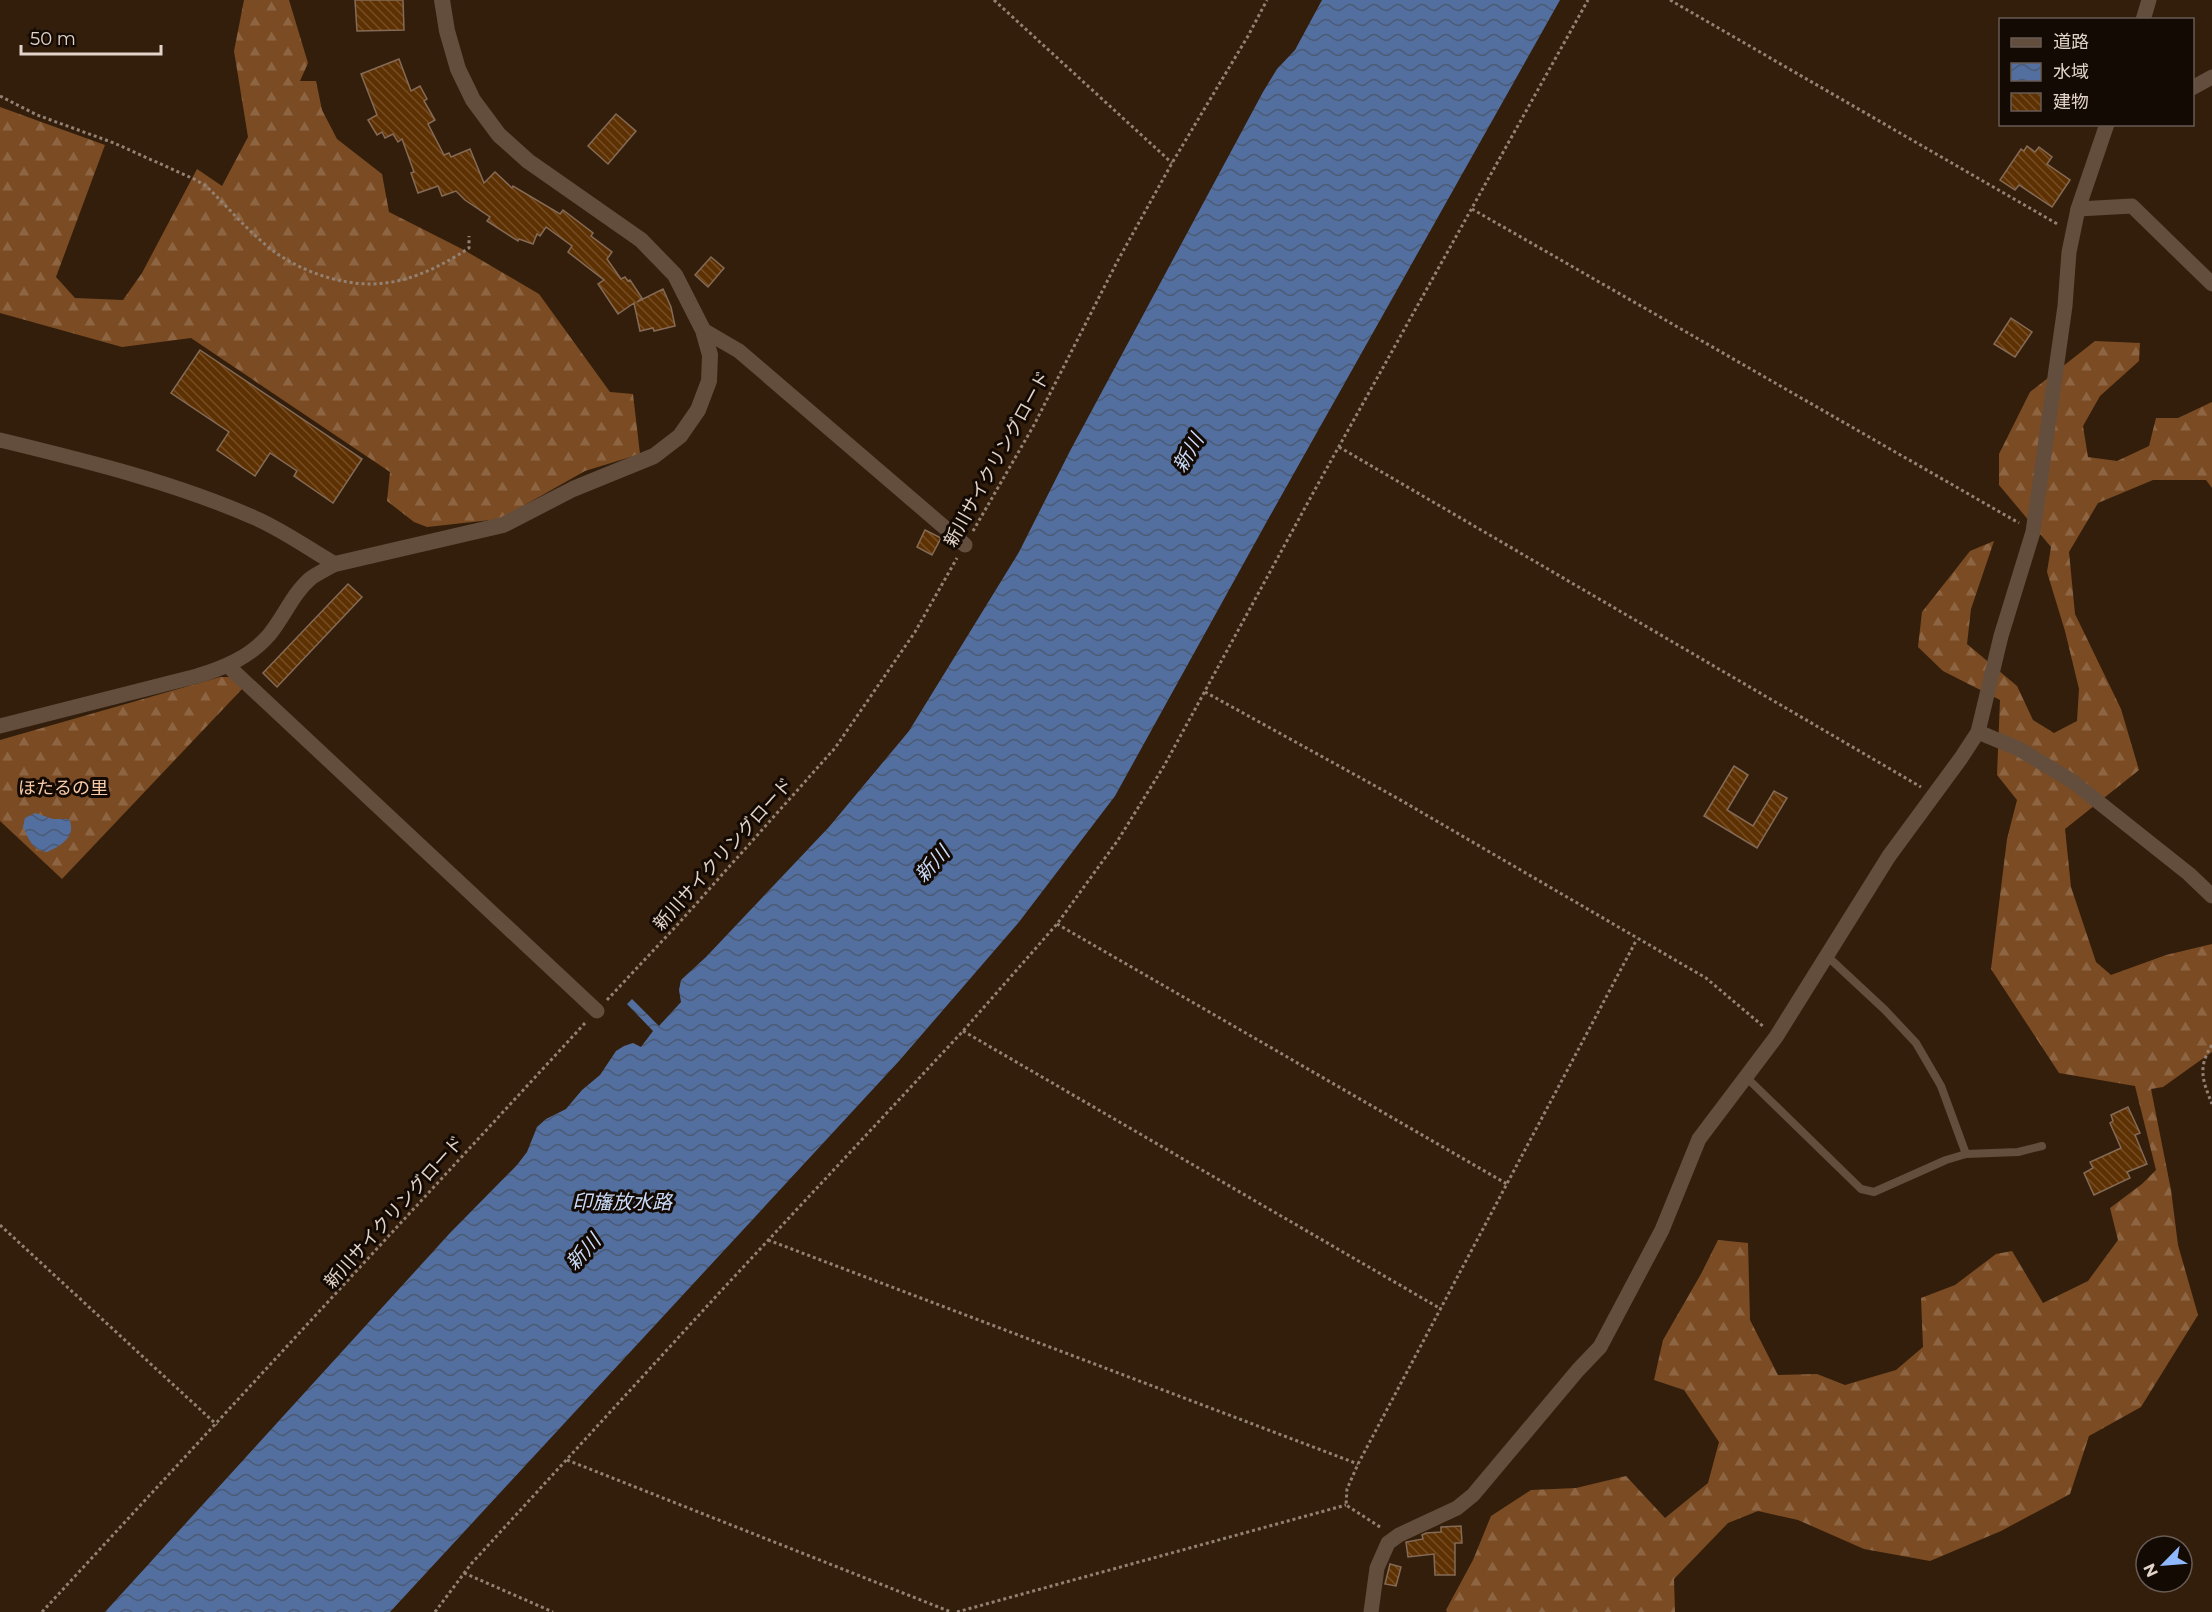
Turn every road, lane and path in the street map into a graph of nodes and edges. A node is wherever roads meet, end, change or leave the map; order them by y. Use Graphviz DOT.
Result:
graph roads {
  1 [pos="441,0"];
  2 [pos="994,0"];
  3 [pos="1268,0"];
  4 [pos="1588,0"];
  5 [pos="1670,0"];
  6 [pos="2212,77"];
  7 [pos="2194,87"];
  8 [pos="0,96"];
  9 [pos="2106,126"];
  10 [pos="1172,163"];
  11 [pos="1472,209"];
  12 [pos="2078,209"];
  13 [pos="2073,233"];
  14 [pos="469,236"];
  15 [pos="2212,284"];
  16 [pos="703,330"];
  17 [pos="0,440"];
  18 [pos="1339,446"];
  19 [pos="2033,531"];
  20 [pos="965,545"];
  21 [pos="335,564"];
  22 [pos="228,666"];
  23 [pos="1205,692"];
  24 [pos="0,726"];
  25 [pos="1977,732"];
  26 [pos="1933,794"];
  27 [pos="2212,896"];
  28 [pos="1057,924"];
  29 [pos="1637,939"];
  30 [pos="1827,956"];
  31 [pos="597,1011"];
  32 [pos="963,1031"];
  33 [pos="1776,1037"];
  34 [pos="2212,1045"];
  35 [pos="1745,1076"];
  36 [pos="2212,1104"];
  37 [pos="2042,1146"];
  38 [pos="1966,1154"];
  39 [pos="1507,1184"];
  40 [pos="0,1225"];
  41 [pos="768,1240"];
  42 [pos="1441,1309"];
  43 [pos="217,1425"];
  44 [pos="567,1460"];
  45 [pos="1358,1464"];
  46 [pos="1346,1505"];
  47 [pos="1396,1537"];
  48 [pos="464,1574"];
  49 [pos="42,1612"];
  50 [pos="435,1612"];
  51 [pos="553,1612"];
  52 [pos="951,1612"];
  53 [pos="957,1612"];
  54 [pos="1371,1612"];
  1 -- 16 [label="street"];
  2 -- 10 [label="path"];
  3 -- 10 [label="path, 新川サイクリングロード"];
  4 -- 11 [label="path"];
  5 -- 13 [label="path"];
  6 -- 7 [label="street"];
  8 -- 14 [label="path"];
  9 -- 12 [label="street"];
  10 -- 20 [label="path, 新川サイクリングロード"];
  11 -- 18 [label="path"];
  11 -- 19 [label="path"];
  12 -- 13 [label="street"];
  12 -- 15 [label="street"];
  13 -- 19 [label="street"];
  16 -- 20 [label="street"];
  16 -- 21 [label="street"];
  17 -- 21 [label="street"];
  18 -- 23 [label="path"];
  18 -- 26 [label="path"];
  19 -- 25 [label="street"];
  20 -- 31 [label="path, 新川サイクリングロード"];
  21 -- 22 [label="street"];
  22 -- 24 [label="street"];
  22 -- 31 [label="street"];
  23 -- 28 [label="path"];
  23 -- 29 [label="path"];
  25 -- 26 [label="street"];
  25 -- 27 [label="street"];
  26 -- 30 [label="street"];
  28 -- 32 [label="path"];
  28 -- 39 [label="path"];
  29 -- 33 [label="path"];
  29 -- 39 [label="path"];
  30 -- 33 [label="street"];
  30 -- 38 [label="lane"];
  31 -- 43 [label="path, 新川サイクリングロード"];
  32 -- 41 [label="path"];
  32 -- 42 [label="path"];
  33 -- 35 [label="street"];
  34 -- 36 [label="path"];
  35 -- 38 [label="lane"];
  35 -- 47 [label="street"];
  37 -- 38 [label="lane"];
  39 -- 42 [label="path"];
  40 -- 43 [label="path"];
  41 -- 44 [label="path"];
  41 -- 45 [label="path"];
  42 -- 45 [label="path"];
  43 -- 49 [label="path, 新川サイクリングロード"];
  44 -- 48 [label="path"];
  44 -- 52 [label="path"];
  45 -- 46 [label="path"];
  46 -- 47 [label="path"];
  46 -- 53 [label="path"];
  47 -- 54 [label="street"];
  48 -- 50 [label="path"];
  48 -- 51 [label="path"];
}
